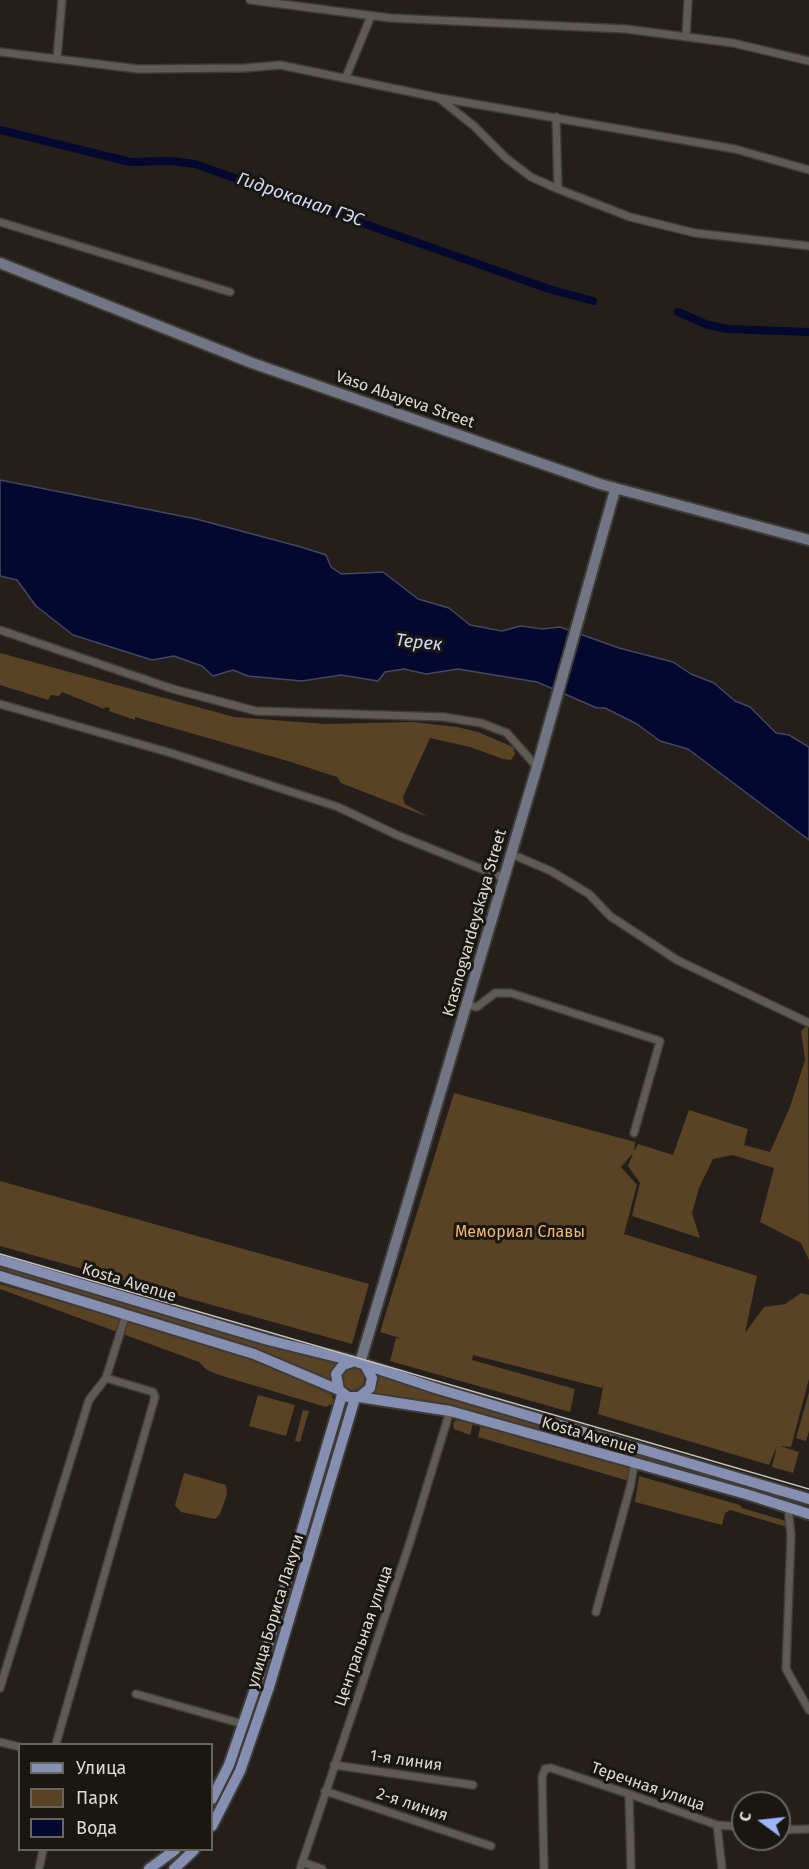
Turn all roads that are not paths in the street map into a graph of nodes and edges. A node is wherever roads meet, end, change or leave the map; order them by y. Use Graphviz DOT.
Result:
graph roads {
  1 [pos="62,0"];
  2 [pos="250,0"];
  3 [pos="687,0"];
  4 [pos="371,16"];
  5 [pos="686,37"];
  6 [pos="0,52"];
  7 [pos="57,58"];
  8 [pos="809,61"];
  9 [pos="346,77"];
  10 [pos="440,98"];
  11 [pos="556,117"];
  12 [pos="809,170"];
  13 [pos="558,189"];
  14 [pos="0,222"];
  15 [pos="809,246"];
  16 [pos="0,263"];
  17 [pos="230,292"];
  18 [pos="615,490"];
  19 [pos="809,540"];
  20 [pos="0,630"];
  21 [pos="0,704"];
  22 [pos="537,767"];
  23 [pos="511,854"];
  24 [pos="504,878"];
  25 [pos="467,1005"];
  26 [pos="809,1023"];
  27 [pos="634,1133"];
  28 [pos="0,1260"];
  29 [pos="0,1276"];
  30 [pos="126,1314"];
  31 [pos="360,1363"];
  32 [pos="106,1378"];
  33 [pos="341,1393"];
  34 [pos="357,1398"];
  35 [pos="450,1411"];
  36 [pos="634,1464"];
  37 [pos="776,1488"];
  38 [pos="809,1499"];
  39 [pos="771,1502"];
  40 [pos="788,1508"];
  41 [pos="809,1514"];
  42 [pos="596,1612"];
  43 [pos="0,1688"];
  44 [pos="136,1694"];
  45 [pos="809,1710"];
  46 [pos="243,1724"];
  47 [pos="0,1742"];
  48 [pos="56,1743"];
  49 [pos="18,1746"];
  50 [pos="334,1765"];
  51 [pos="473,1785"];
  52 [pos="325,1791"];
  53 [pos="213,1793"];
  54 [pos="230,1794"];
  55 [pos="629,1794"];
  56 [pos="213,1824"];
  57 [pos="717,1825"];
  58 [pos="731,1826"];
  59 [pos="809,1829"];
  60 [pos="791,1830"];
  61 [pos="491,1845"];
  62 [pos="43,1851"];
  63 [pos="174,1851"];
  64 [pos="193,1851"];
  65 [pos="301,1866"];
  66 [pos="39,1869"];
  67 [pos="149,1869"];
  68 [pos="174,1869"];
  69 [pos="322,1869"];
  70 [pos="544,1869"];
  71 [pos="631,1869"];
  72 [pos="722,1869"];
  1 -- 7 [label="street"];
  2 -- 4 [label="street"];
  3 -- 5 [label="street"];
  4 -- 5 [label="street"];
  4 -- 9 [label="street"];
  5 -- 8 [label="street"];
  6 -- 7 [label="street"];
  7 -- 9 [label="street"];
  9 -- 10 [label="street"];
  10 -- 11 [label="street"];
  10 -- 13 [label="street"];
  11 -- 12 [label="street"];
  11 -- 13 [label="street"];
  13 -- 15 [label="street"];
  14 -- 17 [label="street"];
  16 -- 18 [label="main road, Vaso Abayeva Street"];
  18 -- 19 [label="main road, Vaso Abayeva Street"];
  18 -- 22 [label="main road, Krasnogvardeyskaya Street"];
  20 -- 22 [label="street"];
  21 -- 24 [label="street"];
  22 -- 23 [label="main road, Krasnogvardeyskaya Street"];
  23 -- 24 [label="main road, Krasnogvardeyskaya Street"];
  23 -- 26 [label="street"];
  24 -- 25 [label="main road, Krasnogvardeyskaya Street"];
  25 -- 27 [label="street"];
  25 -- 31 [label="main road, Krasnogvardeyskaya Street"];
  28 -- 31 [label="main road, Kosta Avenue"];
  29 -- 30 [label="main road, Kosta Avenue"];
  30 -- 32 [label="street"];
  30 -- 33 [label="main road, Kosta Avenue"];
  31 -- 33 [label="main road"];
  31 -- 34 [label="main road"];
  31 -- 37 [label="main road, Kosta Avenue"];
  32 -- 43 [label="street"];
  32 -- 48 [label="street"];
  33 -- 34 [label="main road, Kosta Avenue"];
  33 -- 46 [label="main road, улица Бориса Лакути"];
  34 -- 35 [label="main road, Kosta Avenue"];
  34 -- 54 [label="main road, улица Бориса Лакути"];
  35 -- 36 [label="main road, Kosta Avenue"];
  35 -- 50 [label="street, Центральная улица"];
  36 -- 39 [label="main road, Kosta Avenue"];
  36 -- 42 [label="street"];
  37 -- 38 [label="main road, Kosta Avenue"];
  37 -- 39 [label="main road"];
  39 -- 40 [label="main road, Kosta Avenue"];
  40 -- 41 [label="main road, Kosta Avenue"];
  40 -- 45 [label="street"];
  44 -- 46 [label="street"];
  46 -- 53 [label="main road, улица Бориса Лакути"];
  47 -- 49 [label="street"];
  50 -- 51 [label="street, 1-я линия"];
  50 -- 52 [label="street, Центральная улица"];
  52 -- 61 [label="street, 2-я линия"];
  52 -- 65 [label="street, Центральная улица"];
  53 -- 54 [label="street"];
  54 -- 56 [label="main road, улица Бориса Лакути"];
  55 -- 57 [label="street, Теречная улица"];
  55 -- 70 [label="street, Теречная улица"];
  55 -- 71 [label="street"];
  57 -- 58 [label="street, Теречная улица"];
  57 -- 72 [label="street"];
  59 -- 60 [label="street"];
  62 -- 66 [label="street"];
  63 -- 67 [label="main road"];
  64 -- 68 [label="main road"];
  65 -- 69 [label="street"];
}
